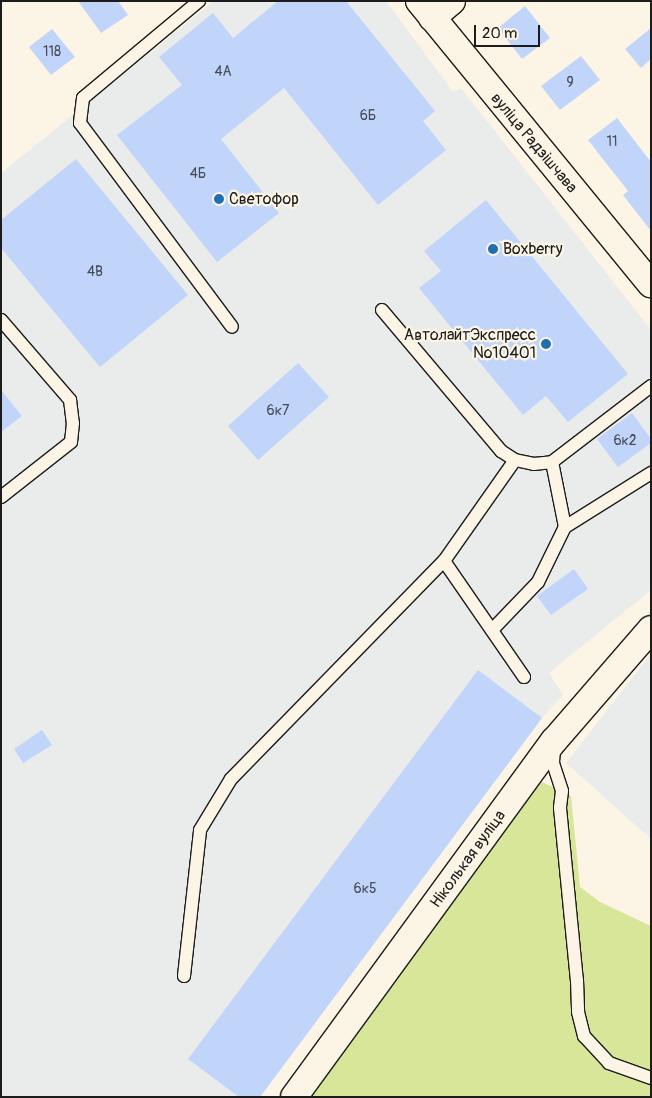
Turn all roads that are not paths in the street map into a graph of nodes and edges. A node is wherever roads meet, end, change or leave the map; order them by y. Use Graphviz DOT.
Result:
graph roads {
  1 [pos="199,1"];
  2 [pos="452,1"];
  3 [pos="425,10"];
  4 [pos="651,284"];
  5 [pos="382,310"];
  6 [pos="1,320"];
  7 [pos="232,327"];
  8 [pos="650,388"];
  9 [pos="515,460"];
  10 [pos="552,462"];
  11 [pos="651,473"];
  12 [pos="1,497"];
  13 [pos="565,527"];
  14 [pos="444,561"];
  15 [pos="651,629"];
  16 [pos="492,630"];
  17 [pos="524,677"];
  18 [pos="554,741"];
  19 [pos="184,976"];
  20 [pos="651,1078"];
  21 [pos="294,1097"];
  1 -- 7 [label="lane"];
  2 -- 3 [label="street"];
  3 -- 4 [label="street, вуліца Радзішчава"];
  5 -- 9 [label="lane"];
  6 -- 12 [label="lane"];
  8 -- 10 [label="lane"];
  9 -- 10 [label="lane"];
  9 -- 14 [label="lane"];
  10 -- 13 [label="lane"];
  11 -- 13 [label="lane"];
  13 -- 16 [label="lane"];
  14 -- 16 [label="lane"];
  14 -- 19 [label="lane"];
  15 -- 18 [label="street, Ніколькая вуліца"];
  16 -- 17 [label="lane"];
  18 -- 20 [label="lane"];
  18 -- 21 [label="street, Ніколькая вуліца"];
}
